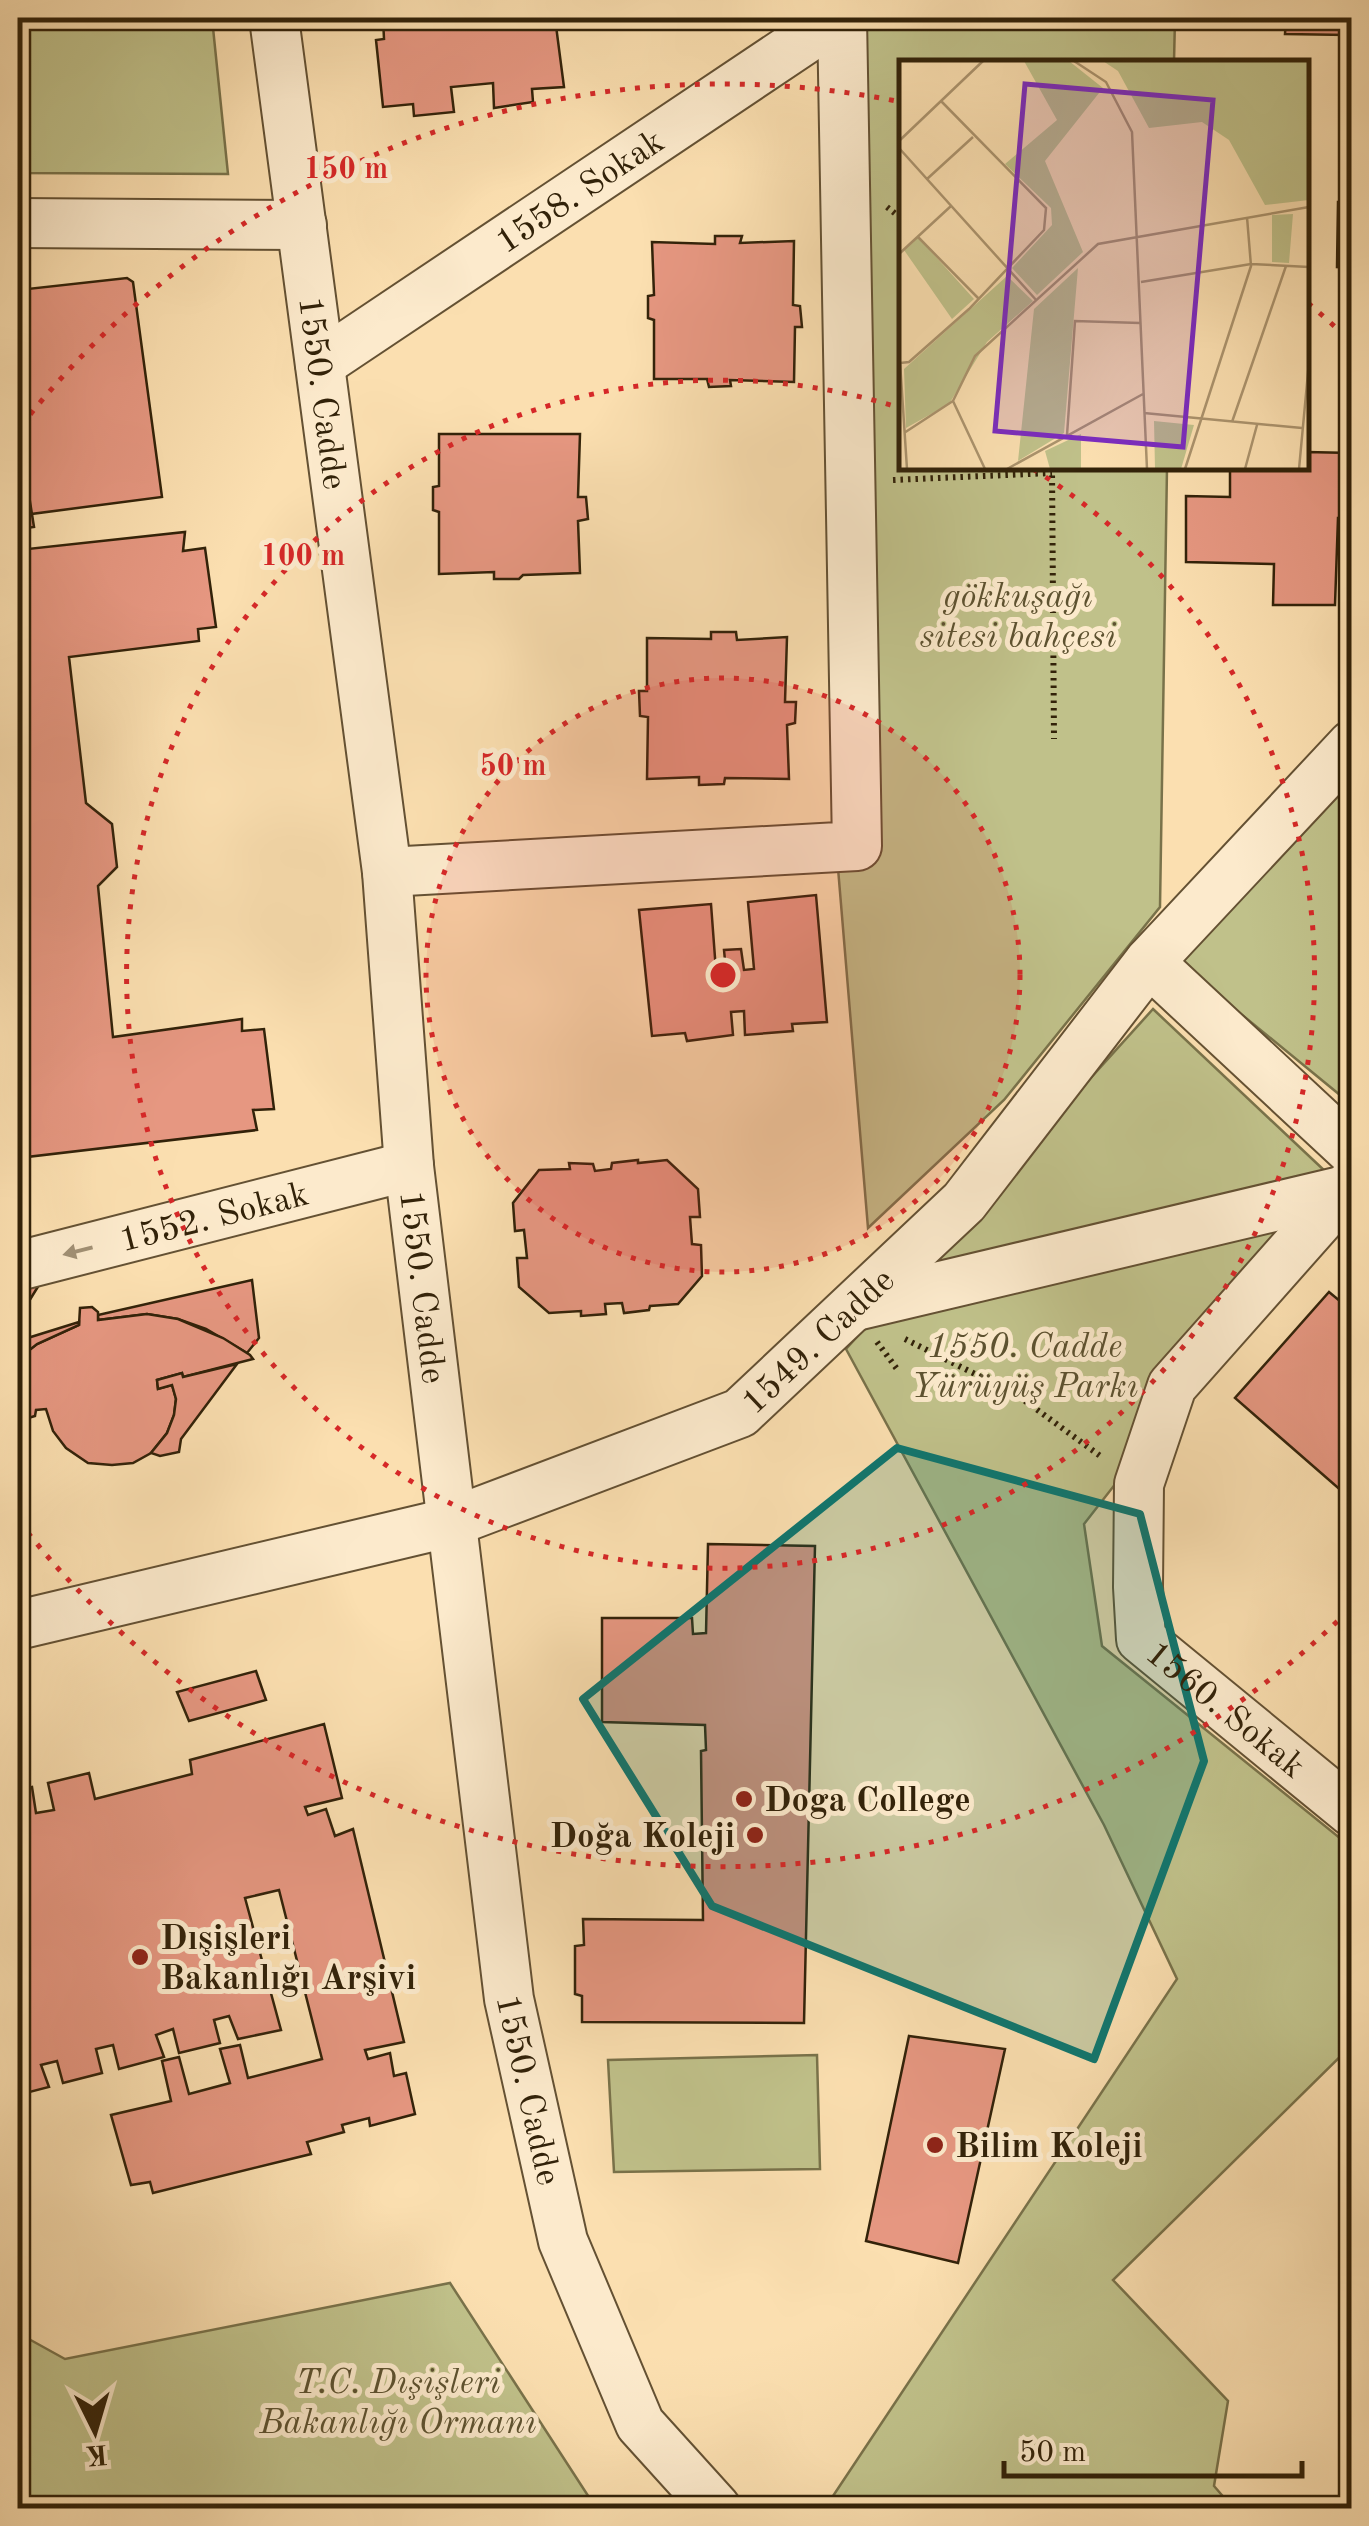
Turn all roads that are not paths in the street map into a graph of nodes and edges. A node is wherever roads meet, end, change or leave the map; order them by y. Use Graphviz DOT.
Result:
graph roads {
  1 [pos="274,18"];
  2 [pos="839,18"];
  3 [pos="18,223"];
  4 [pos="302,226"];
  5 [pos="320,364"];
  6 [pos="1352,745"];
  7 [pos="387,872"];
  8 [pos="1149,962"];
  9 [pos="409,1166"];
  10 [pos="1349,1174"];
  11 [pos="18,1266"];
  12 [pos="852,1307"];
  13 [pos="452,1522"];
  14 [pos="18,1625"];
  15 [pos="1352,1812"];
  16 [pos="716,2508"];
  1 -- 4 [label="street, 1550. Cadde"];
  2 -- 5 [label="street, 1558. Sokak"];
  2 -- 7 [label="street"];
  3 -- 4 [label="street"];
  4 -- 5 [label="street, 1550. Cadde"];
  5 -- 7 [label="street, 1550. Cadde"];
  6 -- 8 [label="street, 1549. Cadde"];
  7 -- 9 [label="street, 1550. Cadde"];
  8 -- 10 [label="street"];
  8 -- 12 [label="street, 1549. Cadde"];
  9 -- 11 [label="street, 1552. Sokak, one-way"];
  9 -- 13 [label="street, 1550. Cadde"];
  10 -- 12 [label="street"];
  10 -- 15 [label="street, 1560. Sokak"];
  12 -- 13 [label="street, 1549. Cadde"];
  13 -- 14 [label="street, 1549. Cadde"];
  13 -- 16 [label="street, 1550. Cadde"];
}
